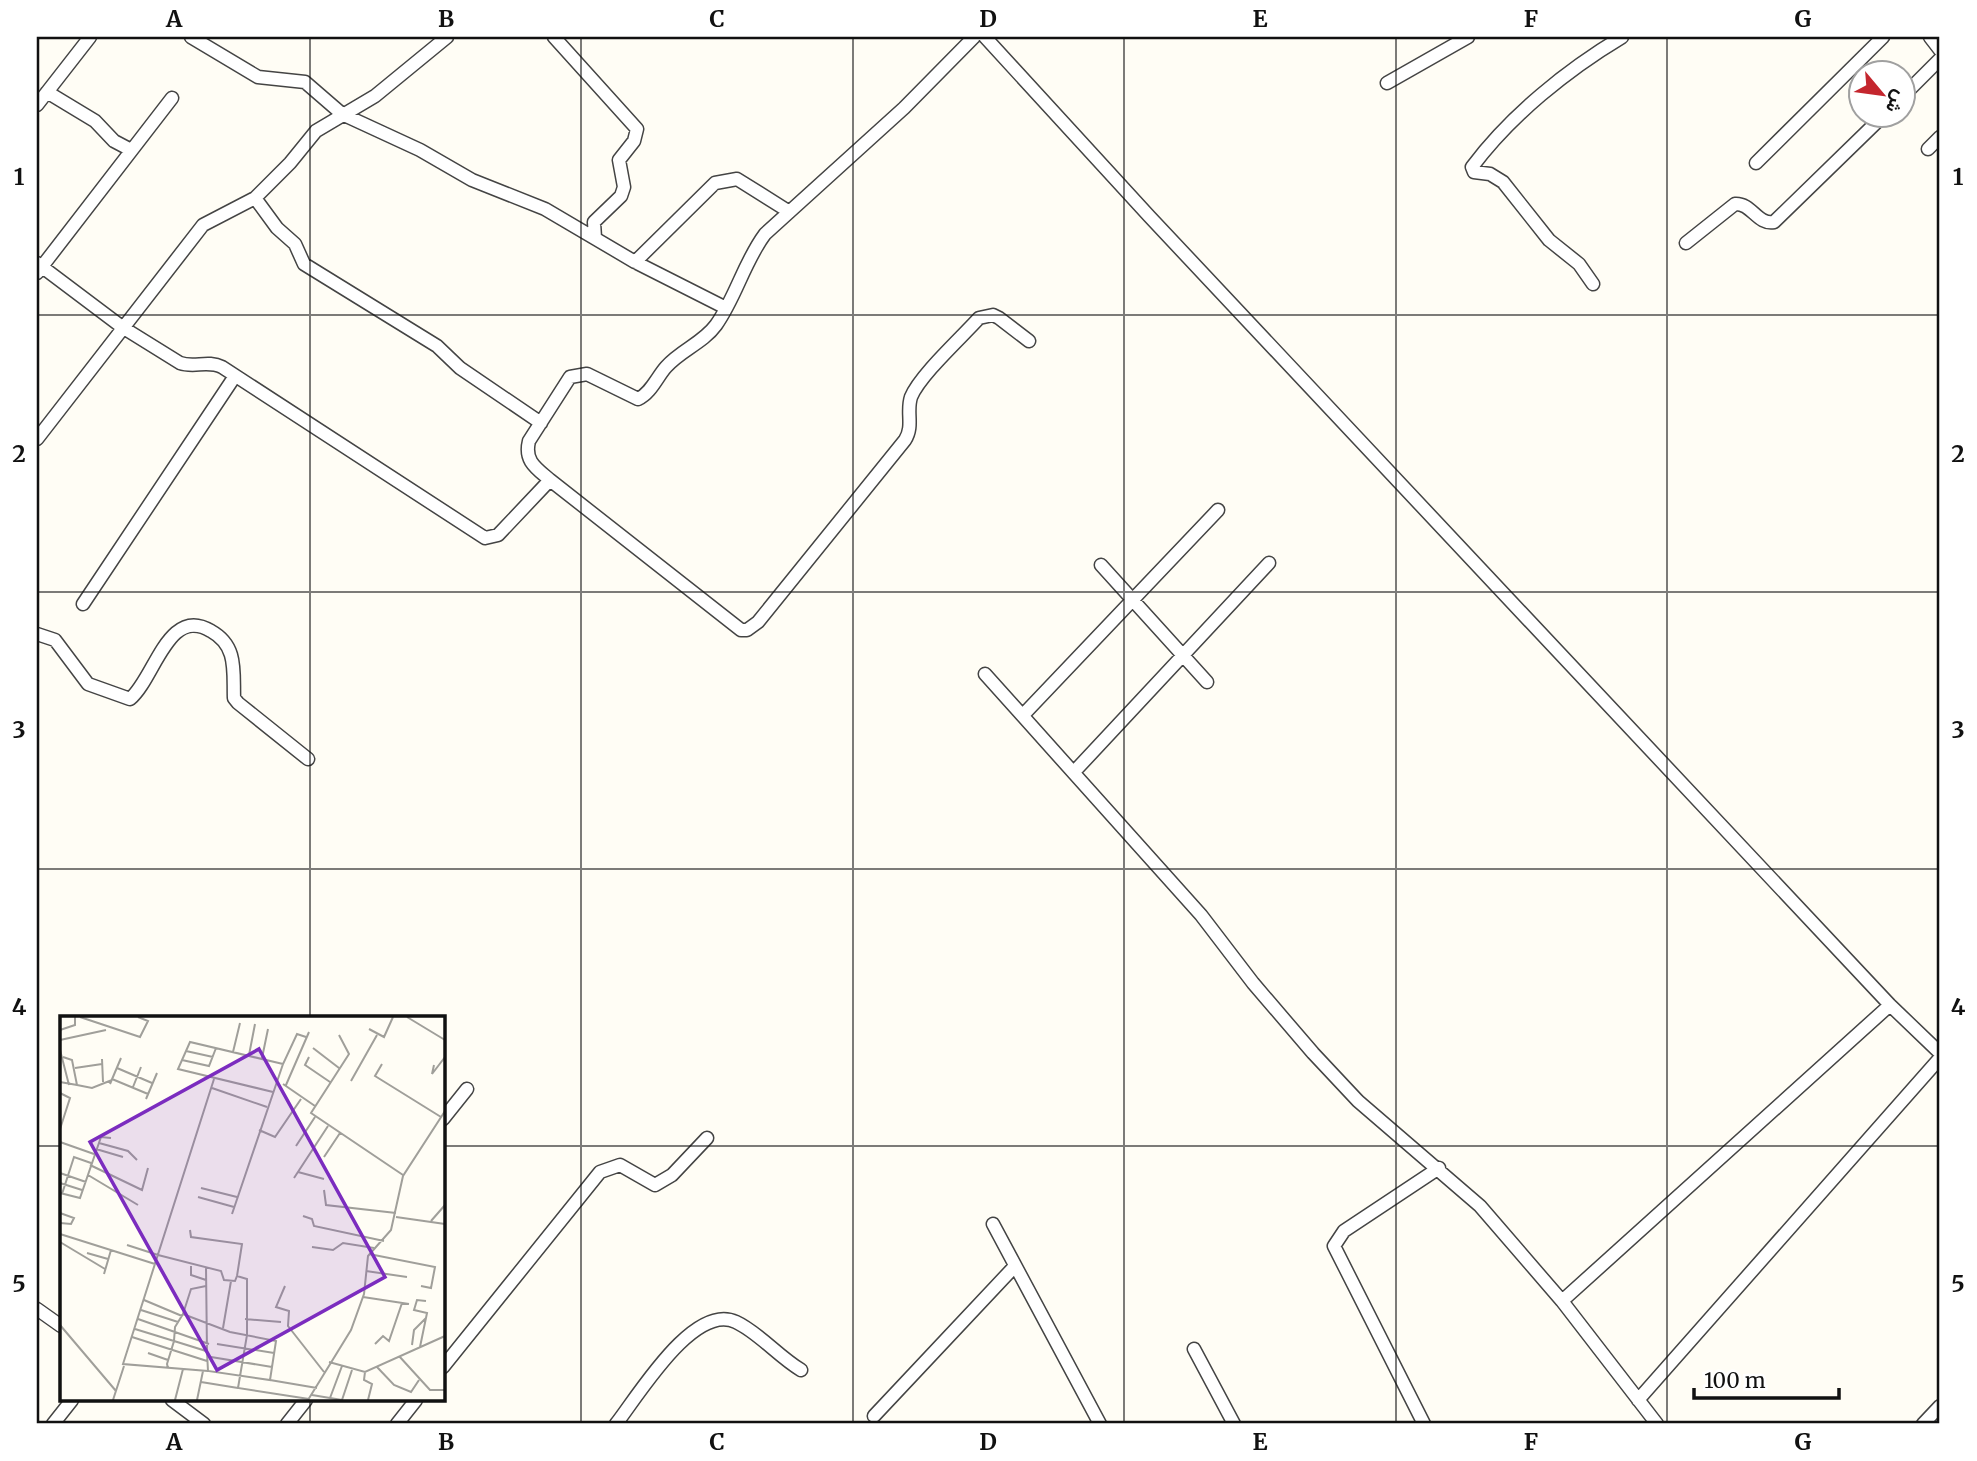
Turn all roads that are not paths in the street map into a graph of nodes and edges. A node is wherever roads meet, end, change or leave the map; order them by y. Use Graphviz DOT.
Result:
graph roads {
  1 [pos="90,37"];
  2 [pos="191,37"];
  3 [pos="447,37"];
  4 [pos="554,37"];
  5 [pos="974,37"];
  6 [pos="985,37"];
  7 [pos="1468,37"];
  8 [pos="1622,37"];
  9 [pos="1883,37"];
  10 [pos="1930,37"];
  11 [pos="210,41"];
  12 [pos="1940,50"];
  13 [pos="1940,59"];
  14 [pos="1918,80"];
  15 [pos="1387,83"];
  16 [pos="47,92"];
  17 [pos="172,98"];
  18 [pos="37,105"];
  19 [pos="342,114"];
  20 [pos="1869,130"];
  21 [pos="1940,137"];
  22 [pos="1928,149"];
  23 [pos="131,150"];
  24 [pos="1756,163"];
  25 [pos="255,198"];
  26 [pos="788,211"];
  27 [pos="595,238"];
  28 [pos="1686,243"];
  29 [pos="635,262"];
  30 [pos="38,268"];
  31 [pos="1593,284"];
  32 [pos="726,308"];
  33 [pos="122,327"];
  34 [pos="1029,341"];
  35 [pos="235,376"];
  36 [pos="541,423"];
  37 [pos="37,439"];
  38 [pos="550,480"];
  39 [pos="1218,510"];
  40 [pos="1269,563"];
  41 [pos="1101,565"];
  42 [pos="1133,600"];
  43 [pos="83,604"];
  44 [pos="37,634"];
  45 [pos="1183,655"];
  46 [pos="985,674"];
  47 [pos="1207,682"];
  48 [pos="1024,714"];
  49 [pos="308,759"];
  50 [pos="1074,772"];
  51 [pos="1890,1004"];
  52 [pos="1940,1055"];
  53 [pos="467,1089"];
  54 [pos="444,1118"];
  55 [pos="707,1138"];
  56 [pos="1440,1168"];
  57 [pos="993,1224"];
  58 [pos="1015,1266"];
  59 [pos="1562,1301"];
  60 [pos="37,1309"];
  61 [pos="60,1325"];
  62 [pos="1194,1349"];
  63 [pos="444,1366"];
  64 [pos="801,1370"];
  65 [pos="1638,1399"];
  66 [pos="70,1402"];
  67 [pos="175,1402"];
  68 [pos="304,1402"];
  69 [pos="414,1402"];
  70 [pos="1940,1406"];
  71 [pos="874,1416"];
  72 [pos="53,1424"];
  73 [pos="204,1424"];
  74 [pos="287,1424"];
  75 [pos="397,1424"];
  76 [pos="616,1424"];
  77 [pos="1100,1424"];
  78 [pos="1234,1424"];
  79 [pos="1424,1424"];
  80 [pos="1657,1424"];
  81 [pos="1923,1424"];
  1 -- 16 [label="street"];
  2 -- 11 [label="street"];
  3 -- 19 [label="street"];
  4 -- 27 [label="street"];
  5 -- 26 [label="street"];
  6 -- 51 [label="street"];
  7 -- 15 [label="street"];
  8 -- 31 [label="street"];
  9 -- 24 [label="street"];
  10 -- 12 [label="street"];
  11 -- 19 [label="street"];
  13 -- 14 [label="street"];
  16 -- 18 [label="street"];
  16 -- 23 [label="street"];
  17 -- 23 [label="street"];
  19 -- 25 [label="street"];
  19 -- 27 [label="street"];
  20 -- 28 [label="street"];
  21 -- 22 [label="street"];
  23 -- 30 [label="street"];
  25 -- 33 [label="street"];
  25 -- 36 [label="street"];
  26 -- 29 [label="street"];
  26 -- 32 [label="street"];
  27 -- 29 [label="street"];
  29 -- 32 [label="street"];
  30 -- 33 [label="street"];
  32 -- 36 [label="street"];
  33 -- 35 [label="street"];
  33 -- 37 [label="street"];
  34 -- 38 [label="street"];
  35 -- 38 [label="street"];
  35 -- 43 [label="street"];
  36 -- 38 [label="street"];
  39 -- 42 [label="street"];
  40 -- 45 [label="street"];
  41 -- 42 [label="street"];
  42 -- 45 [label="street"];
  42 -- 48 [label="street"];
  44 -- 49 [label="street"];
  45 -- 47 [label="street"];
  45 -- 50 [label="street"];
  46 -- 48 [label="street"];
  48 -- 50 [label="street"];
  50 -- 56 [label="street"];
  51 -- 52 [label="street"];
  51 -- 59 [label="street"];
  52 -- 65 [label="street"];
  53 -- 54 [label="street"];
  55 -- 63 [label="street"];
  56 -- 59 [label="street"];
  56 -- 79 [label="street"];
  57 -- 58 [label="street"];
  58 -- 71 [label="street"];
  58 -- 77 [label="street"];
  59 -- 65 [label="street"];
  60 -- 61 [label="street"];
  62 -- 78 [label="street"];
  64 -- 76 [label="street"];
  65 -- 80 [label="street"];
  66 -- 72 [label="street"];
  67 -- 73 [label="street"];
  68 -- 74 [label="street"];
  69 -- 75 [label="street"];
  70 -- 81 [label="street"];
}
